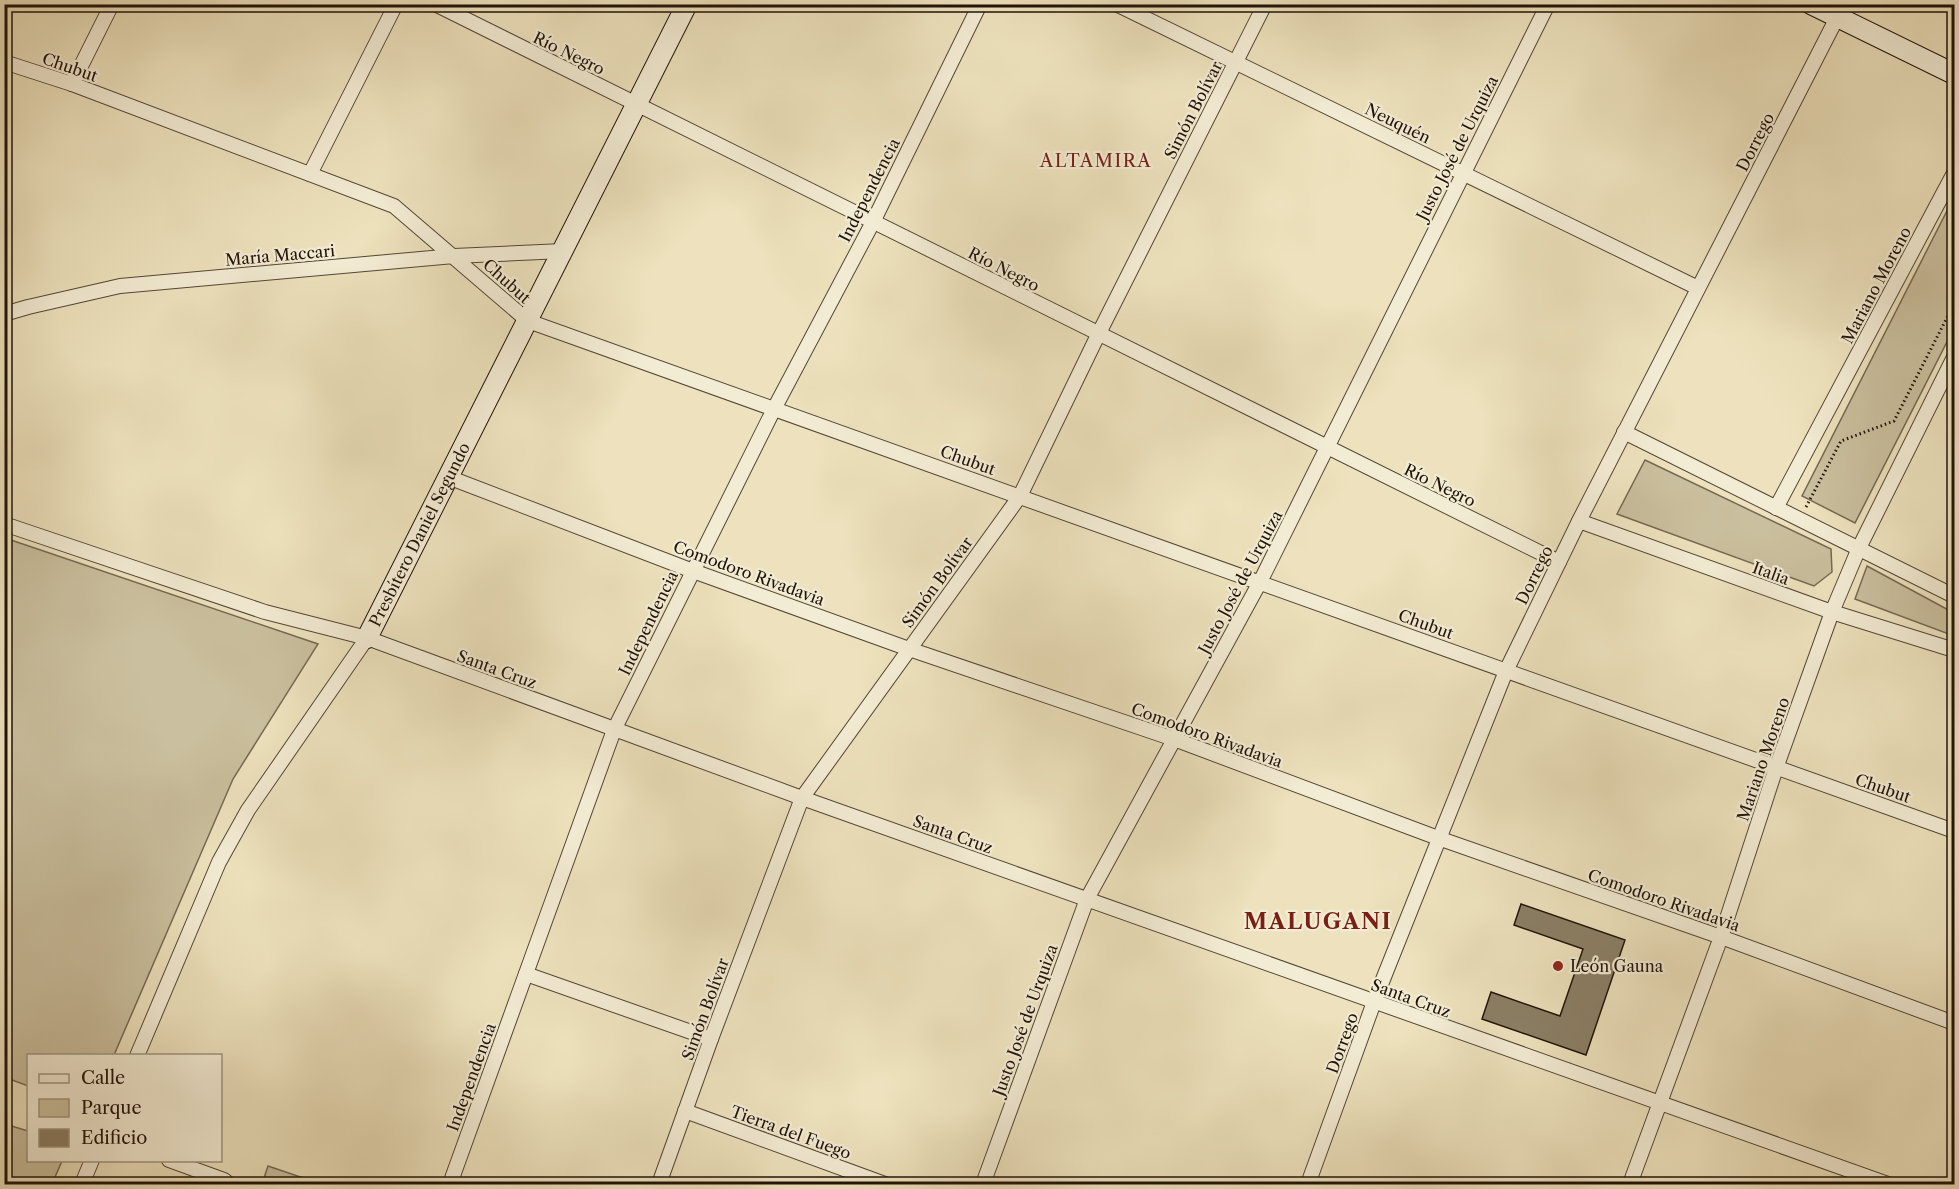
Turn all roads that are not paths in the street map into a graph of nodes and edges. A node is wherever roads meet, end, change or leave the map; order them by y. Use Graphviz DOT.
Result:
graph roads {
  1 [pos="112,4"];
  2 [pos="396,4"];
  3 [pos="435,4"];
  4 [pos="687,4"];
  5 [pos="980,4"];
  6 [pos="1116,4"];
  7 [pos="1265,4"];
  8 [pos="1548,4"];
  9 [pos="1811,4"];
  10 [pos="1841,11"];
  11 [pos="4,62"];
  12 [pos="1235,62"];
  13 [pos="1954,74"];
  14 [pos="72,84"];
  15 [pos="637,104"];
  16 [pos="1954,173"];
  17 [pos="310,174"];
  18 [pos="1463,174"];
  19 [pos="873,222"];
  20 [pos="562,251"];
  21 [pos="454,256"];
  22 [pos="1698,288"];
  23 [pos="4,314"];
  24 [pos="528,321"];
  25 [pos="1098,335"];
  26 [pos="1954,357"];
  27 [pos="774,409"];
  28 [pos="1624,432"];
  29 [pos="1327,447"];
  30 [pos="448,477"];
  31 [pos="1020,496"];
  32 [pos="1776,508"];
  33 [pos="1579,521"];
  34 [pos="4,524"];
  35 [pos="1858,548"];
  36 [pos="1559,562"];
  37 [pos="693,571"];
  38 [pos="1260,582"];
  39 [pos="1954,596"];
  40 [pos="1832,612"];
  41 [pos="367,638"];
  42 [pos="909,649"];
  43 [pos="1954,651"];
  44 [pos="1506,671"];
  45 [pos="614,730"];
  46 [pos="1174,739"];
  47 [pos="1776,768"];
  48 [pos="802,798"];
  49 [pos="1954,831"];
  50 [pos="1438,838"];
  51 [pos="1087,899"];
  52 [pos="1721,937"];
  53 [pos="526,974"];
  54 [pos="1374,1002"];
  55 [pos="1954,1023"];
  56 [pos="711,1038"];
  57 [pos="138,1054"];
  58 [pos="1659,1103"];
  59 [pos="685,1111"];
  60 [pos="92,1162"];
  61 [pos="173,1162"];
  62 [pos="82,1185"];
  63 [pos="229,1185"];
  64 [pos="450,1185"];
  65 [pos="659,1185"];
  66 [pos="885,1185"];
  67 [pos="983,1185"];
  68 [pos="1308,1185"];
  69 [pos="1630,1185"];
  70 [pos="1888,1185"];
  1 -- 14 [label="street"];
  2 -- 17 [label="street"];
  3 -- 15 [label="street, Río Negro"];
  4 -- 15 [label="main road, Presbítero Daniel Segundo"];
  5 -- 19 [label="street, Independencia"];
  6 -- 12 [label="street, Neuquén"];
  7 -- 12 [label="street, Simón Bolívar"];
  8 -- 18 [label="street, Justo José de Urquiza"];
  9 -- 10 [label="main road"];
  10 -- 13 [label="main road"];
  10 -- 22 [label="street, Dorrego"];
  11 -- 14 [label="street, Chubut"];
  12 -- 18 [label="street, Neuquén"];
  12 -- 25 [label="street, Simón Bolívar"];
  14 -- 17 [label="street, Chubut"];
  15 -- 19 [label="street, Río Negro"];
  15 -- 20 [label="main road, Presbítero Daniel Segundo"];
  16 -- 32 [label="street, Mariano Moreno"];
  17 -- 21 [label="street, Chubut"];
  18 -- 22 [label="street, Neuquén"];
  18 -- 29 [label="street, Justo José de Urquiza"];
  19 -- 25 [label="street, Río Negro"];
  19 -- 27 [label="street, Independencia"];
  20 -- 21 [label="street, María Maccari"];
  20 -- 24 [label="main road, Presbítero Daniel Segundo"];
  21 -- 23 [label="street, María Maccari"];
  21 -- 24 [label="street, Chubut"];
  22 -- 28 [label="street, Dorrego"];
  24 -- 27 [label="street, Chubut"];
  24 -- 30 [label="main road, Presbítero Daniel Segundo"];
  25 -- 29 [label="street, Río Negro"];
  25 -- 31 [label="street, Simón Bolívar"];
  26 -- 35 [label="street, Mariano Moreno"];
  27 -- 31 [label="street, Chubut"];
  27 -- 37 [label="street, Independencia"];
  28 -- 32 [label="street"];
  28 -- 33 [label="street, Dorrego"];
  29 -- 36 [label="street, Río Negro"];
  29 -- 38 [label="street, Justo José de Urquiza"];
  30 -- 37 [label="street, Comodoro Rivadavia"];
  30 -- 41 [label="main road, Presbítero Daniel Segundo"];
  31 -- 38 [label="street, Chubut"];
  31 -- 42 [label="street, Simón Bolívar"];
  32 -- 35 [label="street"];
  33 -- 36 [label="street, Dorrego"];
  33 -- 40 [label="street, Italia"];
  34 -- 41 [label="street, Santa Cruz"];
  35 -- 39 [label="street"];
  35 -- 40 [label="street, Mariano Moreno"];
  36 -- 44 [label="street, Dorrego"];
  37 -- 42 [label="street, Comodoro Rivadavia"];
  37 -- 45 [label="street, Independencia"];
  38 -- 44 [label="street, Chubut"];
  38 -- 46 [label="street, Justo José de Urquiza"];
  40 -- 43 [label="street, Italia"];
  40 -- 47 [label="street, Mariano Moreno"];
  41 -- 45 [label="street, Santa Cruz"];
  41 -- 57 [label="street, Presbítero Daniel Segundo"];
  42 -- 46 [label="street, Comodoro Rivadavia"];
  42 -- 48 [label="street, Simón Bolívar"];
  44 -- 47 [label="street, Chubut"];
  44 -- 50 [label="street, Dorrego"];
  45 -- 48 [label="street, Santa Cruz"];
  45 -- 53 [label="street, Independencia"];
  46 -- 50 [label="street, Comodoro Rivadavia"];
  46 -- 51 [label="street, Justo José de Urquiza"];
  47 -- 49 [label="street, Chubut"];
  47 -- 52 [label="street, Mariano Moreno"];
  48 -- 51 [label="street, Santa Cruz"];
  48 -- 56 [label="street, Simón Bolívar"];
  50 -- 52 [label="street, Comodoro Rivadavia"];
  50 -- 54 [label="street, Dorrego"];
  51 -- 54 [label="street, Santa Cruz"];
  51 -- 67 [label="street, Justo José de Urquiza"];
  52 -- 55 [label="street, Comodoro Rivadavia"];
  52 -- 58 [label="street, Mariano Moreno"];
  53 -- 56 [label="street"];
  53 -- 64 [label="street, Independencia"];
  54 -- 58 [label="street, Santa Cruz"];
  54 -- 68 [label="street, Dorrego"];
  56 -- 59 [label="street, Simón Bolívar"];
  58 -- 69 [label="street, Mariano Moreno"];
  58 -- 70 [label="street, Santa Cruz"];
  59 -- 65 [label="street, Simón Bolívar"];
  59 -- 66 [label="street, Tierra del Fuego"];
  60 -- 62 [label="street"];
  61 -- 63 [label="street"];
}
